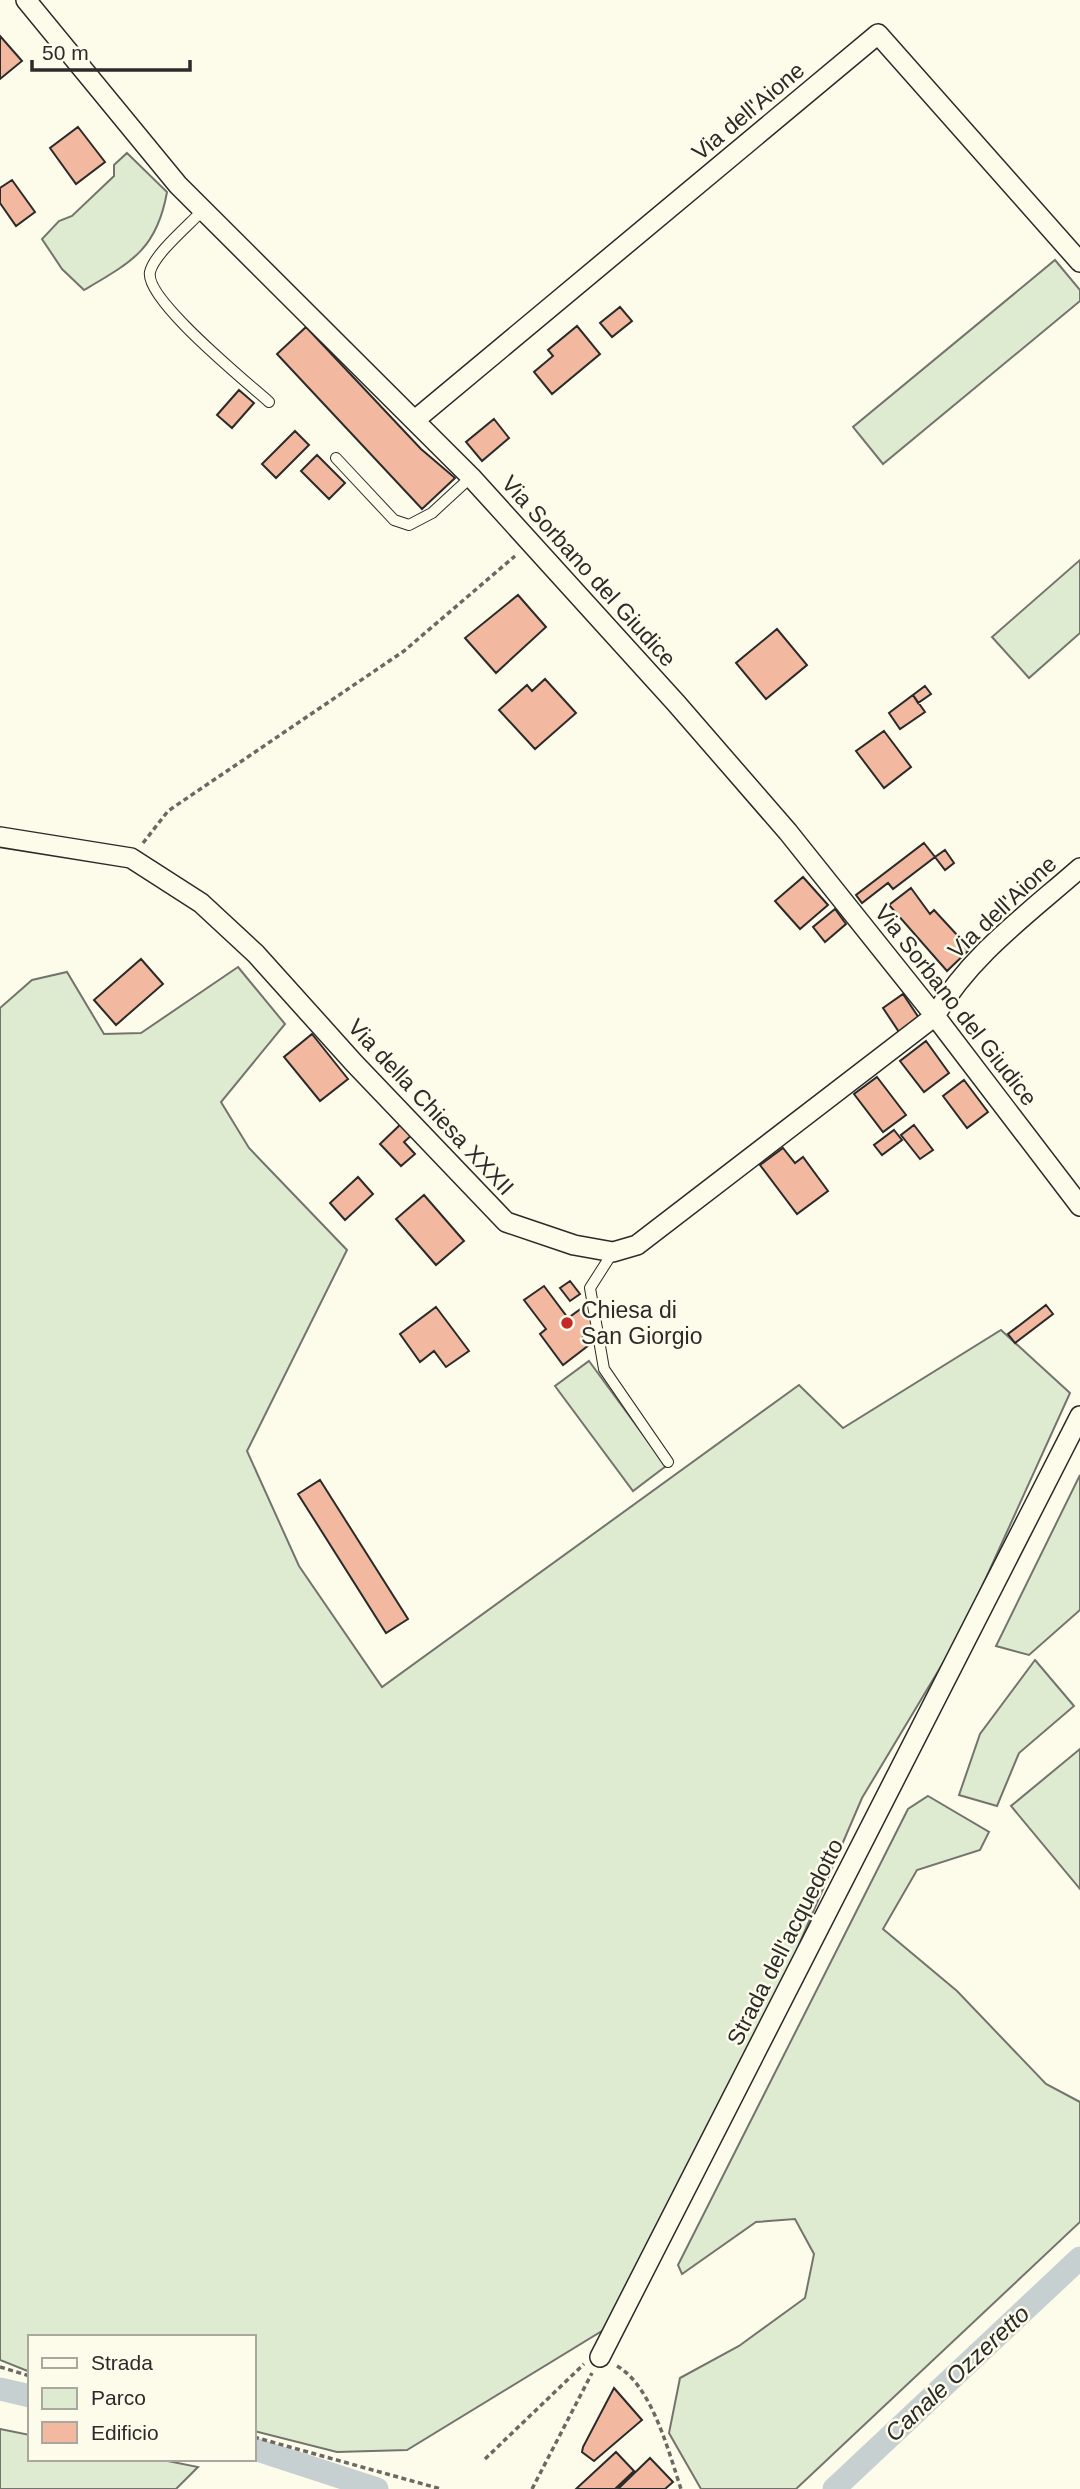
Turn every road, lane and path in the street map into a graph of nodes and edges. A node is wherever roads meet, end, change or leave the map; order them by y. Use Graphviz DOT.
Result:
graph roads {
  1 [pos="26,0"];
  2 [pos="203,210"];
  3 [pos="1080,262"];
  4 [pos="269,402"];
  5 [pos="415,420"];
  6 [pos="336,458"];
  7 [pos="471,477"];
  8 [pos="532,542"];
  9 [pos="0,837"];
  10 [pos="131,858"];
  11 [pos="1080,868"];
  12 [pos="935,1016"];
  13 [pos="1080,1206"];
  14 [pos="613,1252"];
  15 [pos="1080,1416"];
  16 [pos="668,1462"];
  17 [pos="600,2357"];
  18 [pos="0,2367"];
  19 [pos="28,2375"];
  20 [pos="256,2438"];
  21 [pos="485,2459"];
  22 [pos="442,2489"];
  23 [pos="532,2489"];
  24 [pos="681,2489"];
  1 -- 2 [label="street, Via Sorbano del Giudice"];
  2 -- 4 [label="lane"];
  2 -- 5 [label="street, Via Sorbano del Giudice"];
  3 -- 5 [label="street, Via dell'Aione"];
  5 -- 7 [label="street, Via Sorbano del Giudice"];
  6 -- 7 [label="lane"];
  7 -- 8 [label="street, Via Sorbano del Giudice"];
  8 -- 10 [label="path"];
  8 -- 12 [label="street, Via Sorbano del Giudice"];
  9 -- 10 [label="street, Via della Chiesa XXXII"];
  10 -- 14 [label="street, Via della Chiesa XXXII"];
  11 -- 12 [label="street, Via dell'Aione"];
  12 -- 13 [label="street, Via Sorbano del Giudice"];
  12 -- 14 [label="street"];
  14 -- 16 [label="lane"];
  15 -- 17 [label="street, Strada dell'acquedotto"];
  17 -- 21 [label="path"];
  17 -- 23 [label="path"];
  17 -- 24 [label="path"];
  18 -- 19 [label="path"];
  20 -- 22 [label="path"];
}
